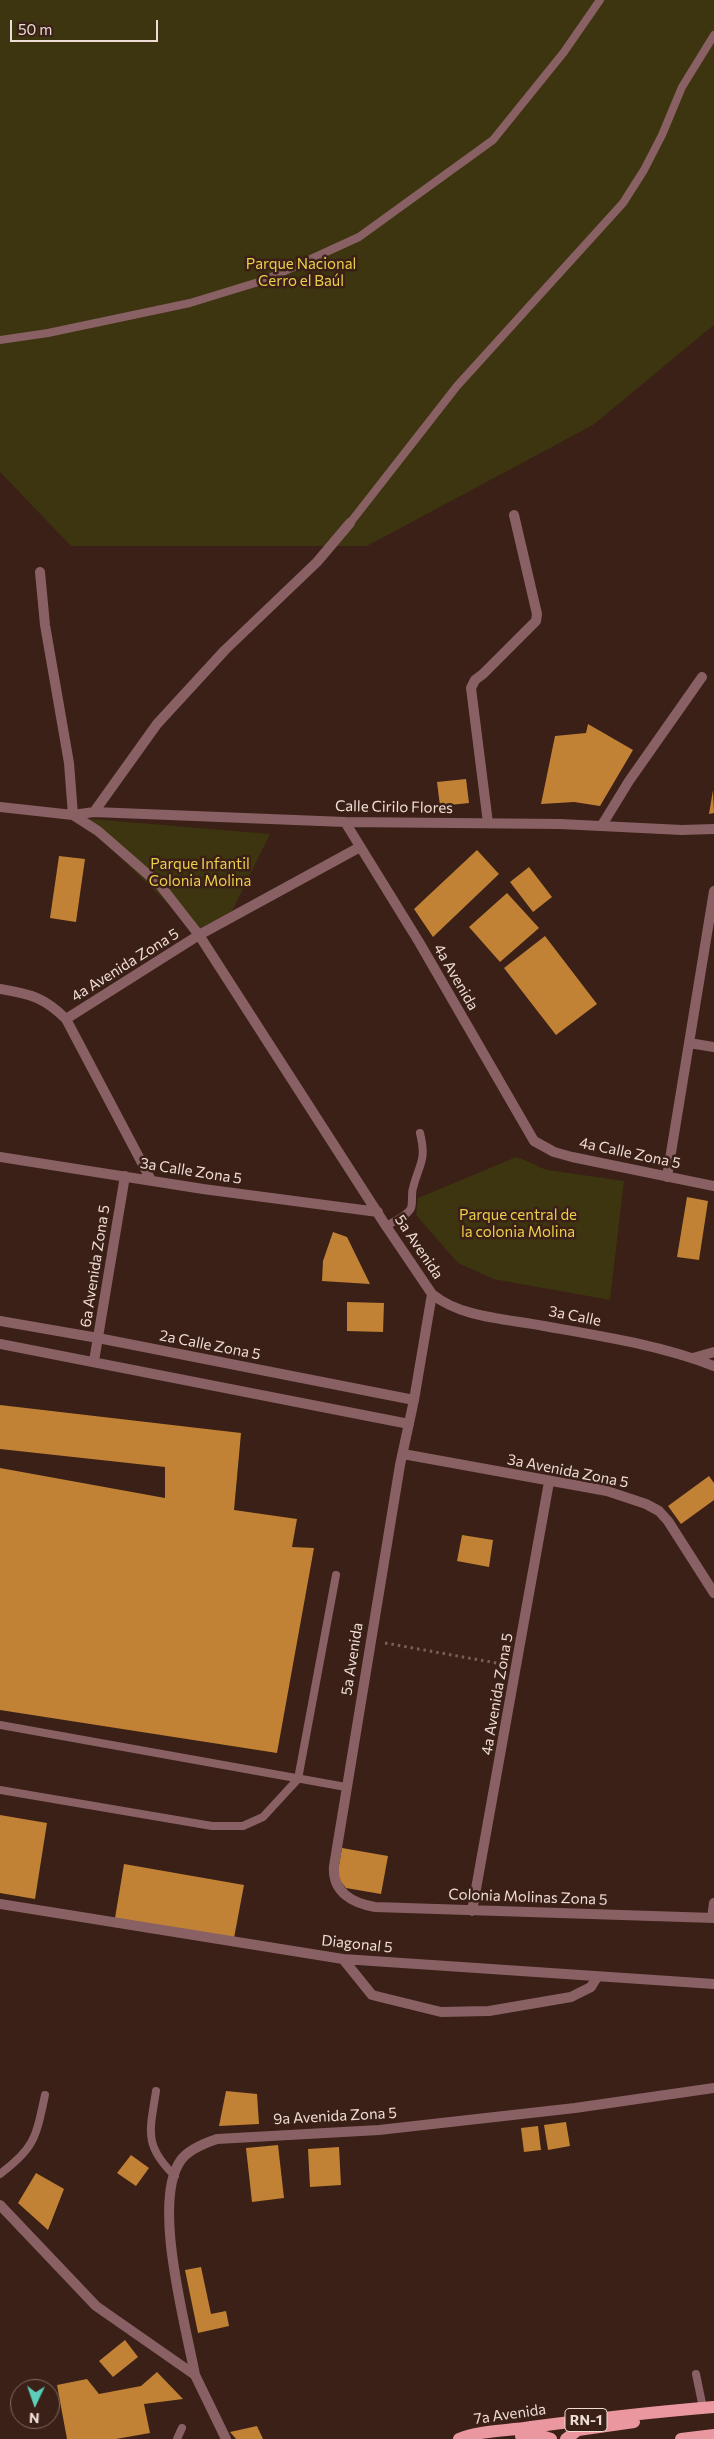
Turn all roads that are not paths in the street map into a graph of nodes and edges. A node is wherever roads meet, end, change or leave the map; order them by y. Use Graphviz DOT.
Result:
graph roads {
  1 [pos="600,0"];
  2 [pos="714,34"];
  3 [pos="0,340"];
  4 [pos="514,514"];
  5 [pos="350,523"];
  6 [pos="40,572"];
  7 [pos="702,677"];
  8 [pos="0,807"];
  9 [pos="94,812"];
  10 [pos="73,815"];
  11 [pos="345,822"];
  12 [pos="488,823"];
  13 [pos="602,825"];
  14 [pos="714,829"];
  15 [pos="360,847"];
  16 [pos="714,891"];
  17 [pos="713,912"];
  18 [pos="199,935"];
  19 [pos="0,989"];
  20 [pos="66,1019"];
  21 [pos="689,1043"];
  22 [pos="714,1047"];
  23 [pos="420,1133"];
  24 [pos="540,1146"];
  25 [pos="0,1157"];
  26 [pos="125,1176"];
  27 [pos="667,1177"];
  28 [pos="151,1180"];
  29 [pos="714,1186"];
  30 [pos="378,1212"];
  31 [pos="386,1226"];
  32 [pos="432,1294"];
  33 [pos="0,1322"];
  34 [pos="98,1338"];
  35 [pos="0,1344"];
  36 [pos="714,1352"];
  37 [pos="693,1358"];
  38 [pos="94,1361"];
  39 [pos="714,1366"];
  40 [pos="414,1400"];
  41 [pos="409,1424"];
  42 [pos="402,1454"];
  43 [pos="549,1482"];
  44 [pos="336,1575"];
  45 [pos="714,1593"];
  46 [pos="0,1725"];
  47 [pos="298,1779"];
  48 [pos="346,1787"];
  49 [pos="0,1790"];
  50 [pos="344,1895"];
  51 [pos="714,1903"];
  52 [pos="0,1904"];
  53 [pos="472,1911"];
  54 [pos="713,1918"];
  55 [pos="343,1959"];
  56 [pos="597,1977"];
  57 [pos="714,1984"];
  58 [pos="714,2088"];
  59 [pos="156,2091"];
  60 [pos="45,2095"];
  61 [pos="0,2174"];
  62 [pos="175,2176"];
  63 [pos="0,2205"];
  64 [pos="696,2374"];
  65 [pos="195,2375"];
  66 [pos="709,2407"];
  67 [pos="684,2411"];
  68 [pos="182,2428"];
  69 [pos="714,2435"];
  70 [pos="177,2439"];
  71 [pos="226,2439"];
  72 [pos="459,2439"];
  73 [pos="502,2439"];
  74 [pos="551,2439"];
  75 [pos="566,2439"];
  76 [pos="681,2439"];
  1 -- 3 [label="lane"];
  2 -- 5 [label="lane"];
  4 -- 12 [label="street"];
  5 -- 9 [label="street"];
  6 -- 10 [label="street"];
  7 -- 13 [label="street"];
  8 -- 10 [label="street, 5a Avenida"];
  9 -- 10 [label="street, Calle Cirilo Flores"];
  9 -- 11 [label="street, Calle Cirilo Flores"];
  10 -- 18 [label="street, 5a Avenida"];
  11 -- 12 [label="street, Calle Cirilo Flores"];
  11 -- 15 [label="street, 4a Avenida"];
  12 -- 13 [label="street, Calle Cirilo Flores"];
  13 -- 14 [label="street, Calle Cirilo Flores"];
  15 -- 18 [label="street, 4a Avenida Zona 5"];
  15 -- 24 [label="street, 4a Avenida"];
  16 -- 17 [label="street"];
  17 -- 21 [label="street"];
  18 -- 20 [label="street, 4a Avenida Zona 5"];
  18 -- 30 [label="street, 5a Avenida"];
  19 -- 20 [label="street"];
  20 -- 28 [label="street"];
  21 -- 22 [label="street"];
  21 -- 27 [label="street"];
  23 -- 31 [label="lane"];
  24 -- 27 [label="street, 4a Calle Zona 5"];
  25 -- 26 [label="street, 3a Calle Zona 5"];
  26 -- 28 [label="street, 3a Calle Zona 5"];
  26 -- 34 [label="street, 6a Avenida Zona 5"];
  27 -- 29 [label="street, 4a Calle Zona 5"];
  28 -- 30 [label="street, 3a Calle Zona 5"];
  30 -- 31 [label="street, 5a Avenida"];
  31 -- 32 [label="street, 5a Avenida"];
  32 -- 37 [label="street, 3a Calle"];
  32 -- 40 [label="street, 5a Avenida"];
  33 -- 34 [label="street, 2a Calle Zona 5"];
  34 -- 38 [label="street, 6a Avenida Zona 5"];
  34 -- 40 [label="street, 2a Calle Zona 5"];
  35 -- 38 [label="street"];
  36 -- 37 [label="street"];
  37 -- 39 [label="street, 3a Calle"];
  38 -- 41 [label="street"];
  40 -- 41 [label="street, 5a Avenida"];
  41 -- 42 [label="street, 5a Avenida"];
  42 -- 43 [label="street, 3a Avenida Zona 5"];
  42 -- 48 [label="street, 5a Avenida"];
  43 -- 45 [label="street, 3a Avenida Zona 5"];
  43 -- 53 [label="street, 4a Avenida Zona 5"];
  44 -- 47 [label="lane"];
  46 -- 47 [label="lane"];
  47 -- 48 [label="lane"];
  47 -- 49 [label="lane"];
  48 -- 50 [label="street, 5a Avenida"];
  50 -- 53 [label="street, Colonia Molinas Zona 5"];
  51 -- 54 [label="street"];
  52 -- 55 [label="street, Diagonal 5"];
  53 -- 54 [label="street, Colonia Molinas Zona 5"];
  55 -- 56 [label="street, Diagonal 5"];
  55 -- 56 [label="street"];
  56 -- 57 [label="street, Diagonal 5"];
  58 -- 62 [label="street, 9a Avenida Zona 5"];
  59 -- 62 [label="lane"];
  60 -- 61 [label="lane"];
  62 -- 65 [label="street, 9a Avenida Zona 5"];
  63 -- 65 [label="street"];
  64 -- 66 [label="lane"];
  65 -- 71 [label="street"];
  66 -- 67 [label="main road, 7a Avenida / RN-1"];
  67 -- 72 [label="main road, 7a Avenida / RN-1"];
  67 -- 75 [label="main road"];
  68 -- 70 [label="lane"];
  69 -- 76 [label="main road"];
  73 -- 74 [label="main road"];
}
